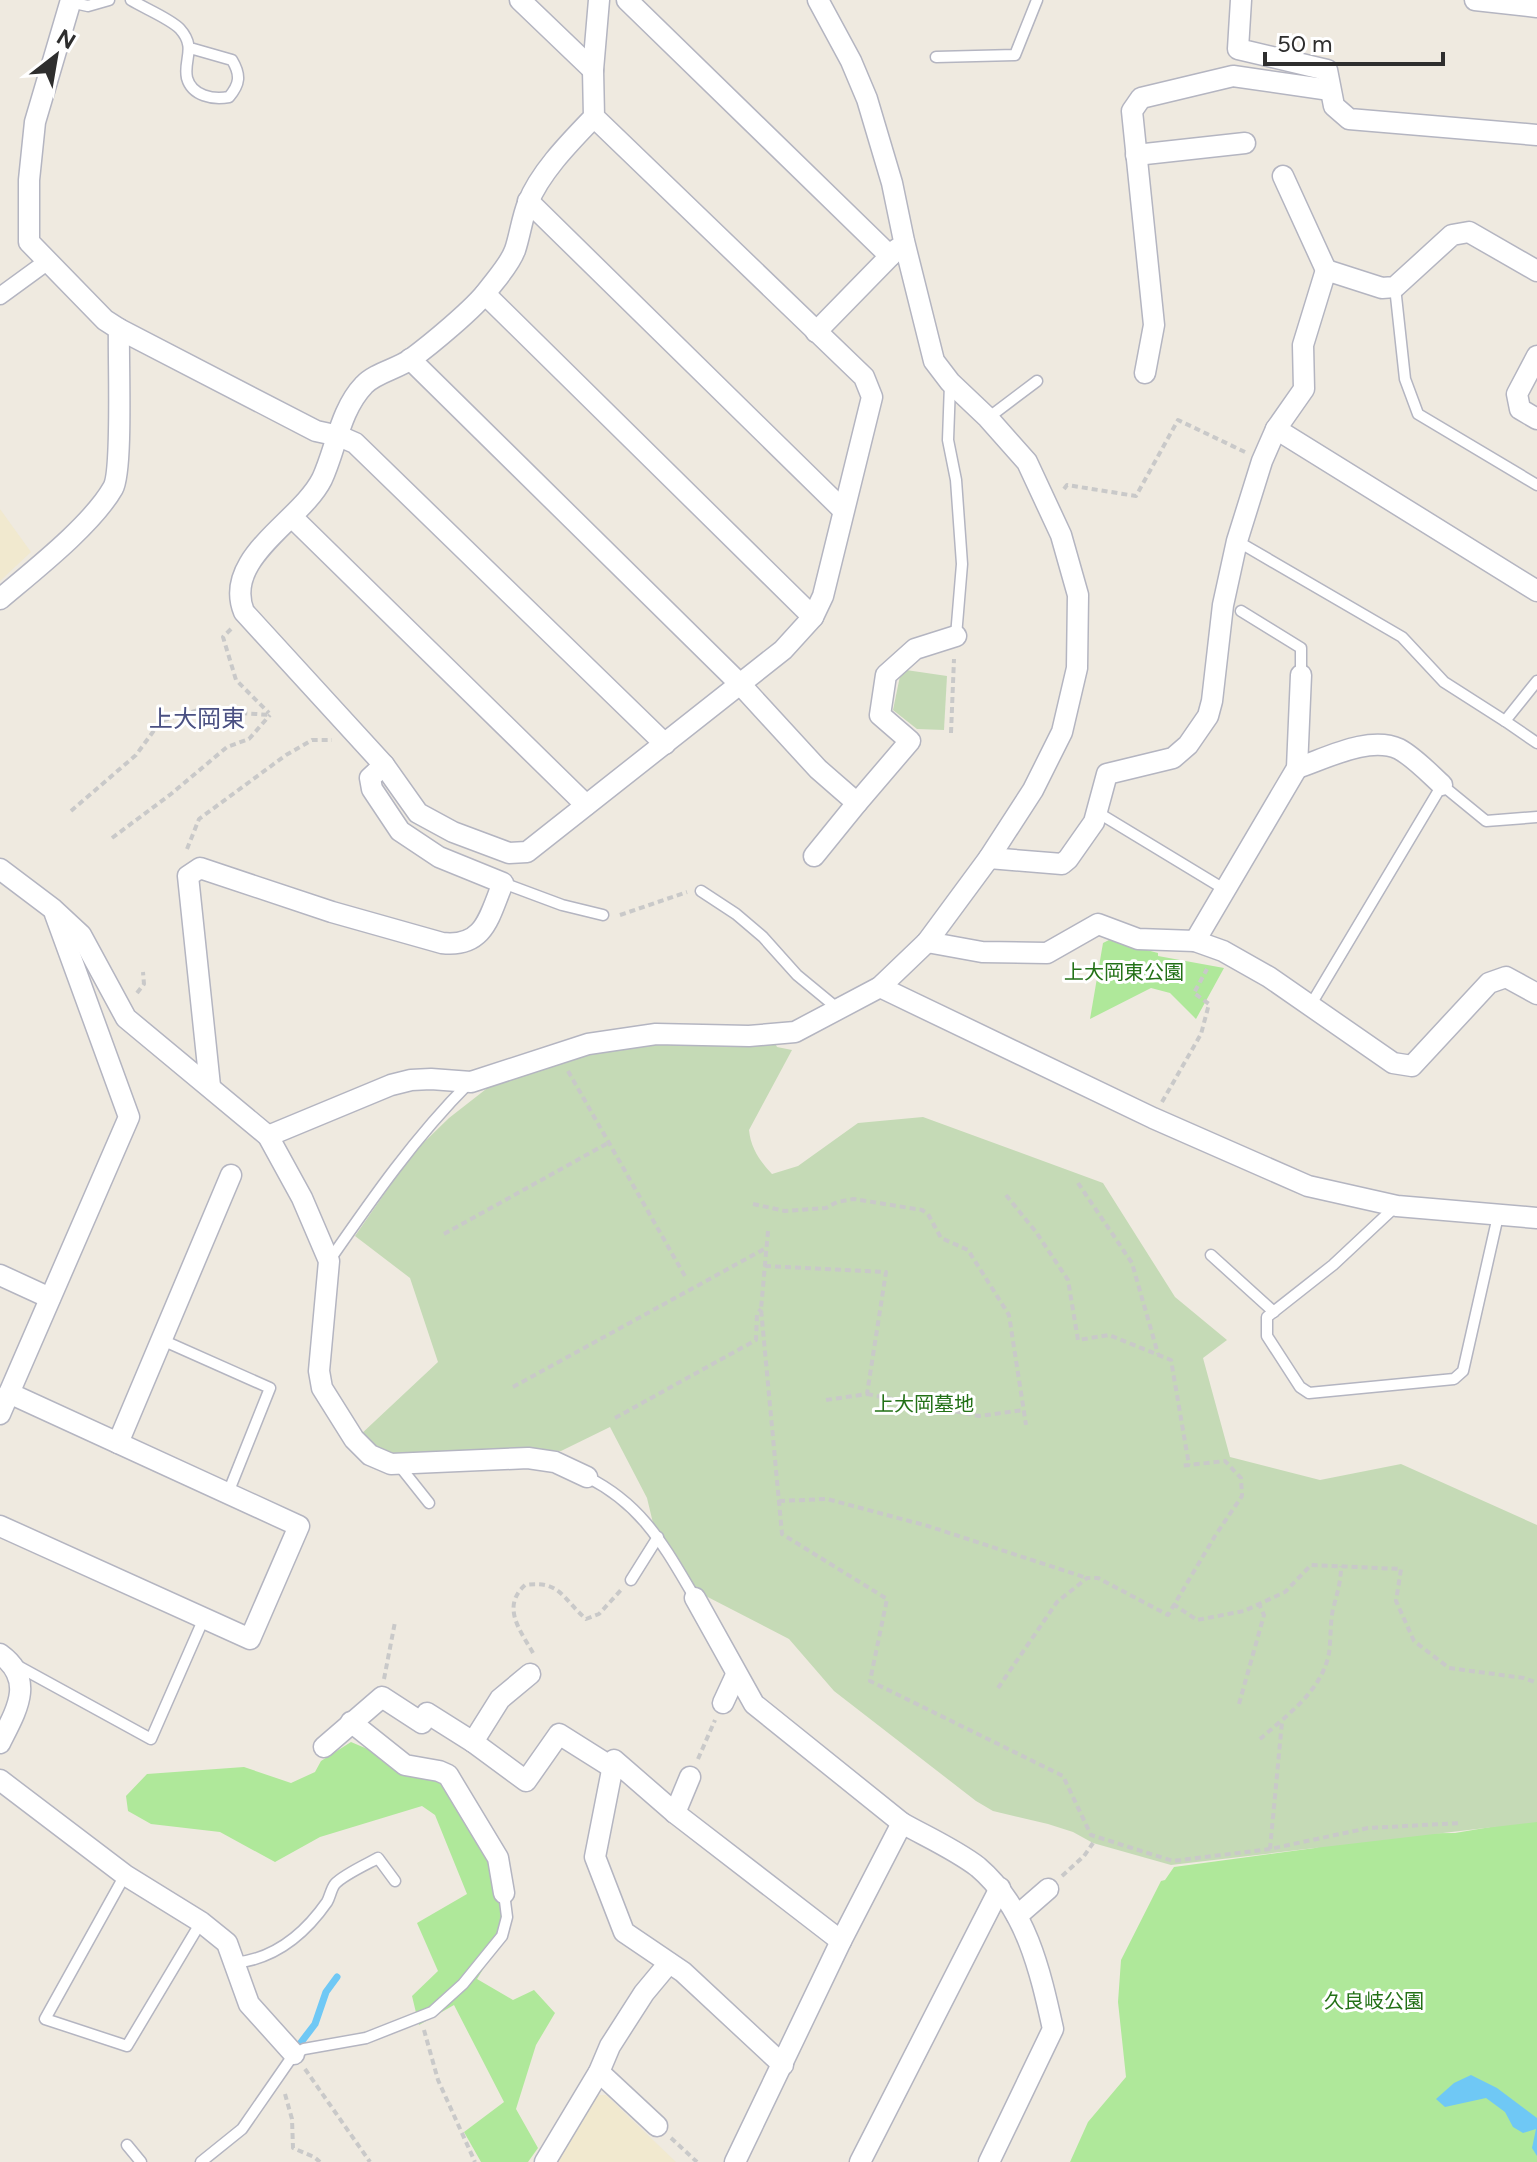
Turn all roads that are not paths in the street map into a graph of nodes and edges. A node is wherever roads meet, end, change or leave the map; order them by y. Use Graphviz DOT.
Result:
graph roads {
  1 [pos="109,0"];
  2 [pos="131,0"];
  3 [pos="520,0"];
  4 [pos="599,0"];
  5 [pos="627,0"];
  6 [pos="818,0"];
  7 [pos="1037,0"];
  8 [pos="1241,0"];
  9 [pos="1475,0"];
  10 [pos="71,1"];
  11 [pos="1537,7"];
  12 [pos="190,48"];
  13 [pos="936,57"];
  14 [pos="593,70"];
  15 [pos="1330,90"];
  16 [pos="594,117"];
  17 [pos="1537,135"];
  18 [pos="1245,143"];
  19 [pos="1136,155"];
  20 [pos="1283,176"];
  21 [pos="528,201"];
  22 [pos="897,248"];
  23 [pos="48,261"];
  24 [pos="1326,270"];
  25 [pos="1537,271"];
  26 [pos="1395,287"];
  27 [pos="485,294"];
  28 [pos="0,296"];
  29 [pos="119,329"];
  30 [pos="816,332"];
  31 [pos="1537,356"];
  32 [pos="410,359"];
  33 [pos="1145,373"];
  34 [pos="1037,381"];
  35 [pos="950,382"];
  36 [pos="988,418"];
  37 [pos="1537,419"];
  38 [pos="1276,429"];
  39 [pos="339,436"];
  40 [pos="1537,485"];
  41 [pos="842,509"];
  42 [pos="292,517"];
  43 [pos="1237,541"];
  44 [pos="1537,591"];
  45 [pos="0,599"];
  46 [pos="1241,611"];
  47 [pos="813,617"];
  48 [pos="956,636"];
  49 [pos="1301,675"];
  50 [pos="1537,681"];
  51 [pos="740,684"];
  52 [pos="1505,721"];
  53 [pos="1537,743"];
  54 [pos="665,744"];
  55 [pos="384,765"];
  56 [pos="1297,768"];
  57 [pos="1442,785"];
  58 [pos="857,803"];
  59 [pos="586,805"];
  60 [pos="1097,812"];
  61 [pos="1537,817"];
  62 [pos="814,856"];
  63 [pos="989,858"];
  64 [pos="0,869"];
  65 [pos="503,883"];
  66 [pos="1224,889"];
  67 [pos="701,891"];
  68 [pos="53,909"];
  69 [pos="603,915"];
  70 [pos="1195,941"];
  71 [pos="927,942"];
  72 [pos="880,987"];
  73 [pos="1537,994"];
  74 [pos="1310,1006"];
  75 [pos="837,1008"];
  76 [pos="471,1082"];
  77 [pos="210,1086"];
  78 [pos="257,1131"];
  79 [pos="231,1175"];
  80 [pos="1397,1206"];
  81 [pos="1498,1216"];
  82 [pos="1537,1218"];
  83 [pos="1211,1255"];
  84 [pos="329,1261"];
  85 [pos="0,1275"];
  86 [pos="50,1298"];
  87 [pos="1274,1312"];
  88 [pos="162,1340"];
  89 [pos="9,1393"];
  90 [pos="0,1414"];
  91 [pos="118,1443"];
  92 [pos="398,1464"];
  93 [pos="587,1477"];
  94 [pos="228,1493"];
  95 [pos="429,1503"];
  96 [pos="0,1526"];
  97 [pos="658,1537"];
  98 [pos="631,1580"];
  99 [pos="695,1598"];
  100 [pos="204,1618"];
  101 [pos="7,1659"];
  102 [pos="530,1674"];
  103 [pos="736,1675"];
  104 [pos="723,1703"];
  105 [pos="351,1722"];
  106 [pos="473,1742"];
  107 [pos="0,1743"];
  108 [pos="324,1747"];
  109 [pos="613,1768"];
  110 [pos="690,1777"];
  111 [pos="0,1780"];
  112 [pos="675,1813"];
  113 [pos="902,1823"];
  114 [pos="125,1875"];
  115 [pos="395,1881"];
  116 [pos="1000,1888"];
  117 [pos="1048,1889"];
  118 [pos="504,1893"];
  119 [pos="1017,1916"];
  120 [pos="201,1922"];
  121 [pos="841,1941"];
  122 [pos="234,1963"];
  123 [pos="669,1963"];
  124 [pos="294,2054"];
  125 [pos="783,2065"];
  126 [pos="599,2072"];
  127 [pos="657,2126"];
  128 [pos="127,2145"];
  129 [pos="141,2162"];
  130 [pos="201,2162"];
  131 [pos="545,2162"];
  132 [pos="735,2162"];
  133 [pos="860,2162"];
  134 [pos="989,2162"];
  1 -- 10 [label="lane"];
  2 -- 12 [label="lane"];
  3 -- 14 [label="street"];
  4 -- 14 [label="street"];
  5 -- 22 [label="street"];
  6 -- 22 [label="street"];
  7 -- 13 [label="lane"];
  8 -- 15 [label="street"];
  9 -- 11 [label="street"];
  10 -- 23 [label="street"];
  12 -- 12 [label="lane"];
  14 -- 16 [label="street"];
  15 -- 17 [label="street"];
  15 -- 19 [label="street"];
  16 -- 21 [label="street"];
  16 -- 30 [label="street"];
  18 -- 19 [label="street"];
  19 -- 33 [label="street"];
  20 -- 24 [label="street"];
  21 -- 27 [label="street"];
  21 -- 41 [label="street"];
  22 -- 30 [label="street"];
  22 -- 35 [label="street"];
  23 -- 28 [label="street"];
  23 -- 29 [label="street"];
  24 -- 26 [label="street"];
  24 -- 38 [label="street"];
  25 -- 26 [label="street"];
  26 -- 40 [label="lane"];
  27 -- 32 [label="street"];
  27 -- 47 [label="street"];
  29 -- 39 [label="street"];
  29 -- 45 [label="street"];
  30 -- 41 [label="street"];
  31 -- 37 [label="street"];
  32 -- 39 [label="street"];
  32 -- 51 [label="street"];
  34 -- 36 [label="lane"];
  35 -- 36 [label="street"];
  35 -- 48 [label="lane"];
  36 -- 63 [label="street"];
  38 -- 43 [label="street"];
  38 -- 44 [label="street"];
  39 -- 42 [label="street"];
  39 -- 54 [label="street"];
  41 -- 47 [label="street"];
  42 -- 55 [label="street"];
  42 -- 59 [label="street"];
  43 -- 52 [label="lane"];
  43 -- 60 [label="street"];
  46 -- 49 [label="lane"];
  47 -- 51 [label="street"];
  48 -- 58 [label="street"];
  49 -- 56 [label="street"];
  50 -- 52 [label="lane"];
  51 -- 54 [label="street"];
  51 -- 58 [label="street"];
  52 -- 53 [label="lane"];
  54 -- 59 [label="street"];
  55 -- 59 [label="street"];
  55 -- 65 [label="street"];
  56 -- 57 [label="street"];
  56 -- 66 [label="street"];
  57 -- 61 [label="lane"];
  57 -- 74 [label="lane"];
  58 -- 62 [label="street"];
  60 -- 63 [label="street"];
  60 -- 66 [label="lane"];
  63 -- 71 [label="street"];
  64 -- 68 [label="street"];
  65 -- 69 [label="lane"];
  65 -- 77 [label="street"];
  66 -- 70 [label="street"];
  67 -- 75 [label="lane"];
  68 -- 77 [label="street"];
  68 -- 86 [label="street"];
  70 -- 71 [label="street"];
  70 -- 74 [label="street"];
  71 -- 72 [label="street"];
  72 -- 75 [label="street"];
  72 -- 80 [label="street"];
  73 -- 74 [label="street"];
  75 -- 76 [label="street"];
  76 -- 78 [label="street"];
  76 -- 84 [label="lane"];
  77 -- 78 [label="street"];
  78 -- 84 [label="street"];
  79 -- 88 [label="street"];
  80 -- 81 [label="street"];
  80 -- 87 [label="lane"];
  81 -- 82 [label="street"];
  81 -- 87 [label="lane"];
  83 -- 87 [label="lane"];
  84 -- 92 [label="street"];
  85 -- 86 [label="street"];
  86 -- 89 [label="street"];
  88 -- 91 [label="street"];
  88 -- 94 [label="lane"];
  89 -- 90 [label="street"];
  89 -- 91 [label="street"];
  91 -- 94 [label="street"];
  92 -- 93 [label="street"];
  92 -- 95 [label="lane"];
  93 -- 97 [label="lane"];
  94 -- 100 [label="street"];
  96 -- 100 [label="street"];
  97 -- 98 [label="lane"];
  97 -- 99 [label="lane"];
  99 -- 103 [label="street"];
  100 -- 101 [label="lane"];
  101 -- 107 [label="street"];
  102 -- 106 [label="street"];
  103 -- 104 [label="street"];
  103 -- 113 [label="street"];
  105 -- 106 [label="street"];
  105 -- 108 [label="street"];
  105 -- 118 [label="street"];
  106 -- 109 [label="street"];
  109 -- 112 [label="street"];
  109 -- 123 [label="street"];
  110 -- 112 [label="street"];
  111 -- 114 [label="street"];
  112 -- 121 [label="street"];
  113 -- 116 [label="street"];
  113 -- 121 [label="street"];
  114 -- 120 [label="street"];
  114 -- 120 [label="lane"];
  115 -- 122 [label="lane"];
  116 -- 119 [label="street"];
  116 -- 133 [label="street"];
  117 -- 119 [label="street"];
  118 -- 124 [label="lane"];
  119 -- 134 [label="street"];
  120 -- 122 [label="street"];
  121 -- 125 [label="street"];
  122 -- 124 [label="street"];
  123 -- 125 [label="street"];
  123 -- 126 [label="street"];
  124 -- 130 [label="lane"];
  125 -- 132 [label="street"];
  126 -- 127 [label="street"];
  126 -- 131 [label="street"];
  128 -- 129 [label="lane"];
}
